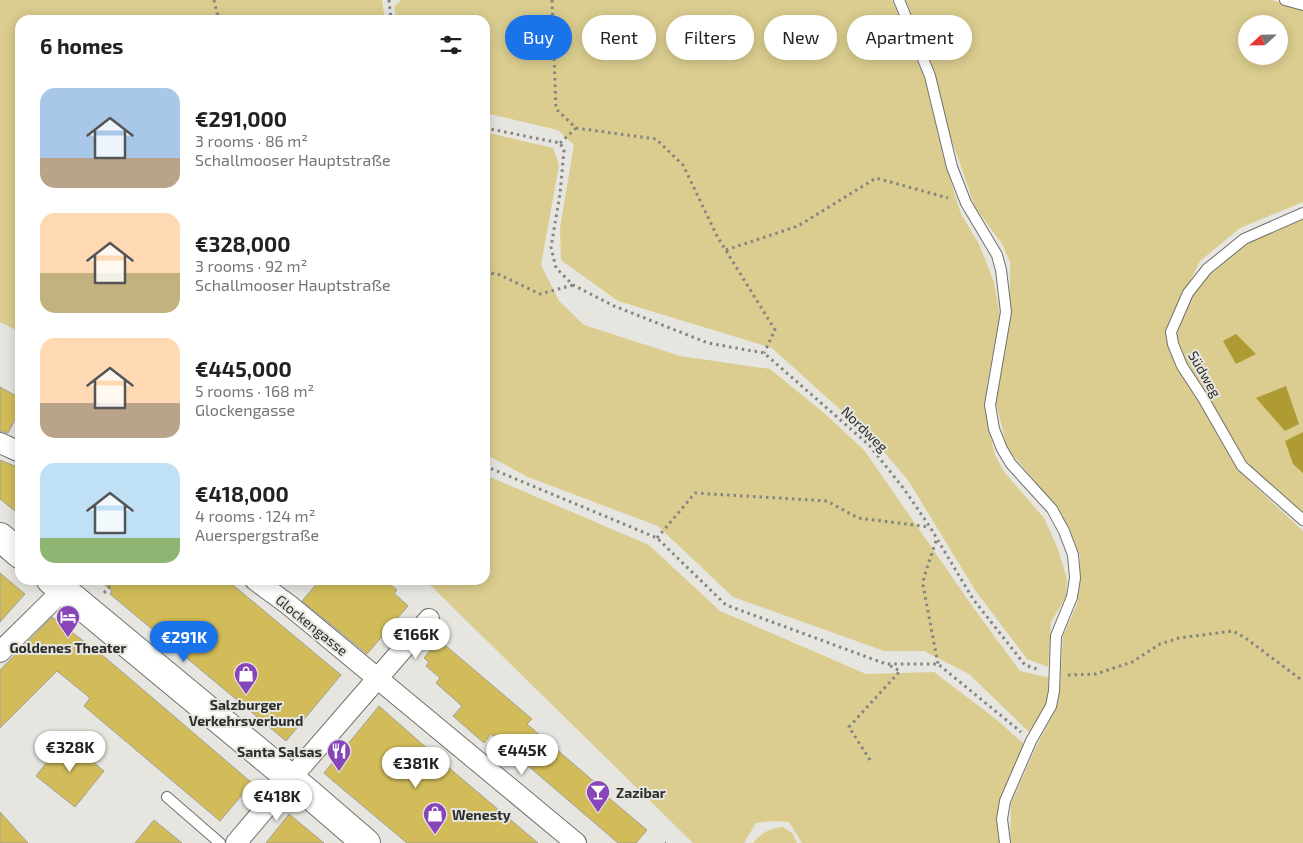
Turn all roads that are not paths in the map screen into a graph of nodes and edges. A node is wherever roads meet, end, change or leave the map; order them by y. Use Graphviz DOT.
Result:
graph roads {
  1 [pos="899,0"];
  2 [pos="1285,0"];
  3 [pos="1303,5"];
  4 [pos="1303,214"];
  5 [pos="0,442"];
  6 [pos="15,450"];
  7 [pos="1303,520"];
  8 [pos="0,537"];
  9 [pos="15,550"];
  10 [pos="57,585"];
  11 [pos="262,585"];
  12 [pos="429,619"];
  13 [pos="0,652"];
  14 [pos="377,678"];
  15 [pos="291,778"];
  16 [pos="167,797"];
  17 [pos="220,843"];
  18 [pos="236,843"];
  19 [pos="366,843"];
  20 [pos="576,843"];
  21 [pos="1005,843"];
  1 -- 21 [label="lane"];
  2 -- 3 [label="lane"];
  4 -- 7 [label="lane, Südweg"];
  5 -- 6 [label="street"];
  8 -- 9 [label="street"];
  10 -- 13 [label="street"];
  10 -- 15 [label="street"];
  11 -- 14 [label="street, Glockengasse"];
  12 -- 14 [label="street"];
  14 -- 15 [label="street"];
  14 -- 20 [label="street, Glockengasse"];
  15 -- 18 [label="street"];
  15 -- 19 [label="street"];
  16 -- 17 [label="lane"];
}
